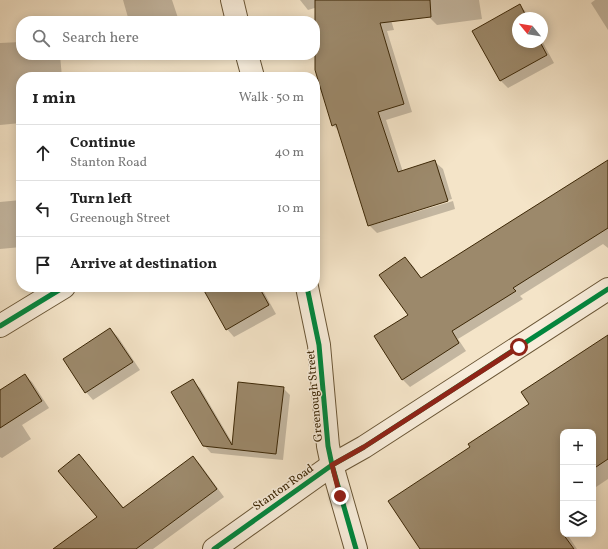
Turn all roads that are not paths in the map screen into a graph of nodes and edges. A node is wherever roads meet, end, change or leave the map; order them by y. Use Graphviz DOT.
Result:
graph roads {
  1 [pos="232,0"];
  2 [pos="237,16"];
  3 [pos="248,60"];
  4 [pos="252,72"];
  5 [pos="608,289"];
  6 [pos="56,292"];
  7 [pos="308,292"];
  8 [pos="0,326"];
  9 [pos="332,465"];
  10 [pos="214,549"];
  11 [pos="356,549"];
  1 -- 2 [label="street"];
  3 -- 4 [label="street"];
  5 -- 9 [label="street, Stanton Road"];
  6 -- 8 [label="street"];
  7 -- 9 [label="street, Greenough Street"];
  9 -- 10 [label="street, Stanton Road"];
  9 -- 11 [label="street, Greenough Street"];
}
